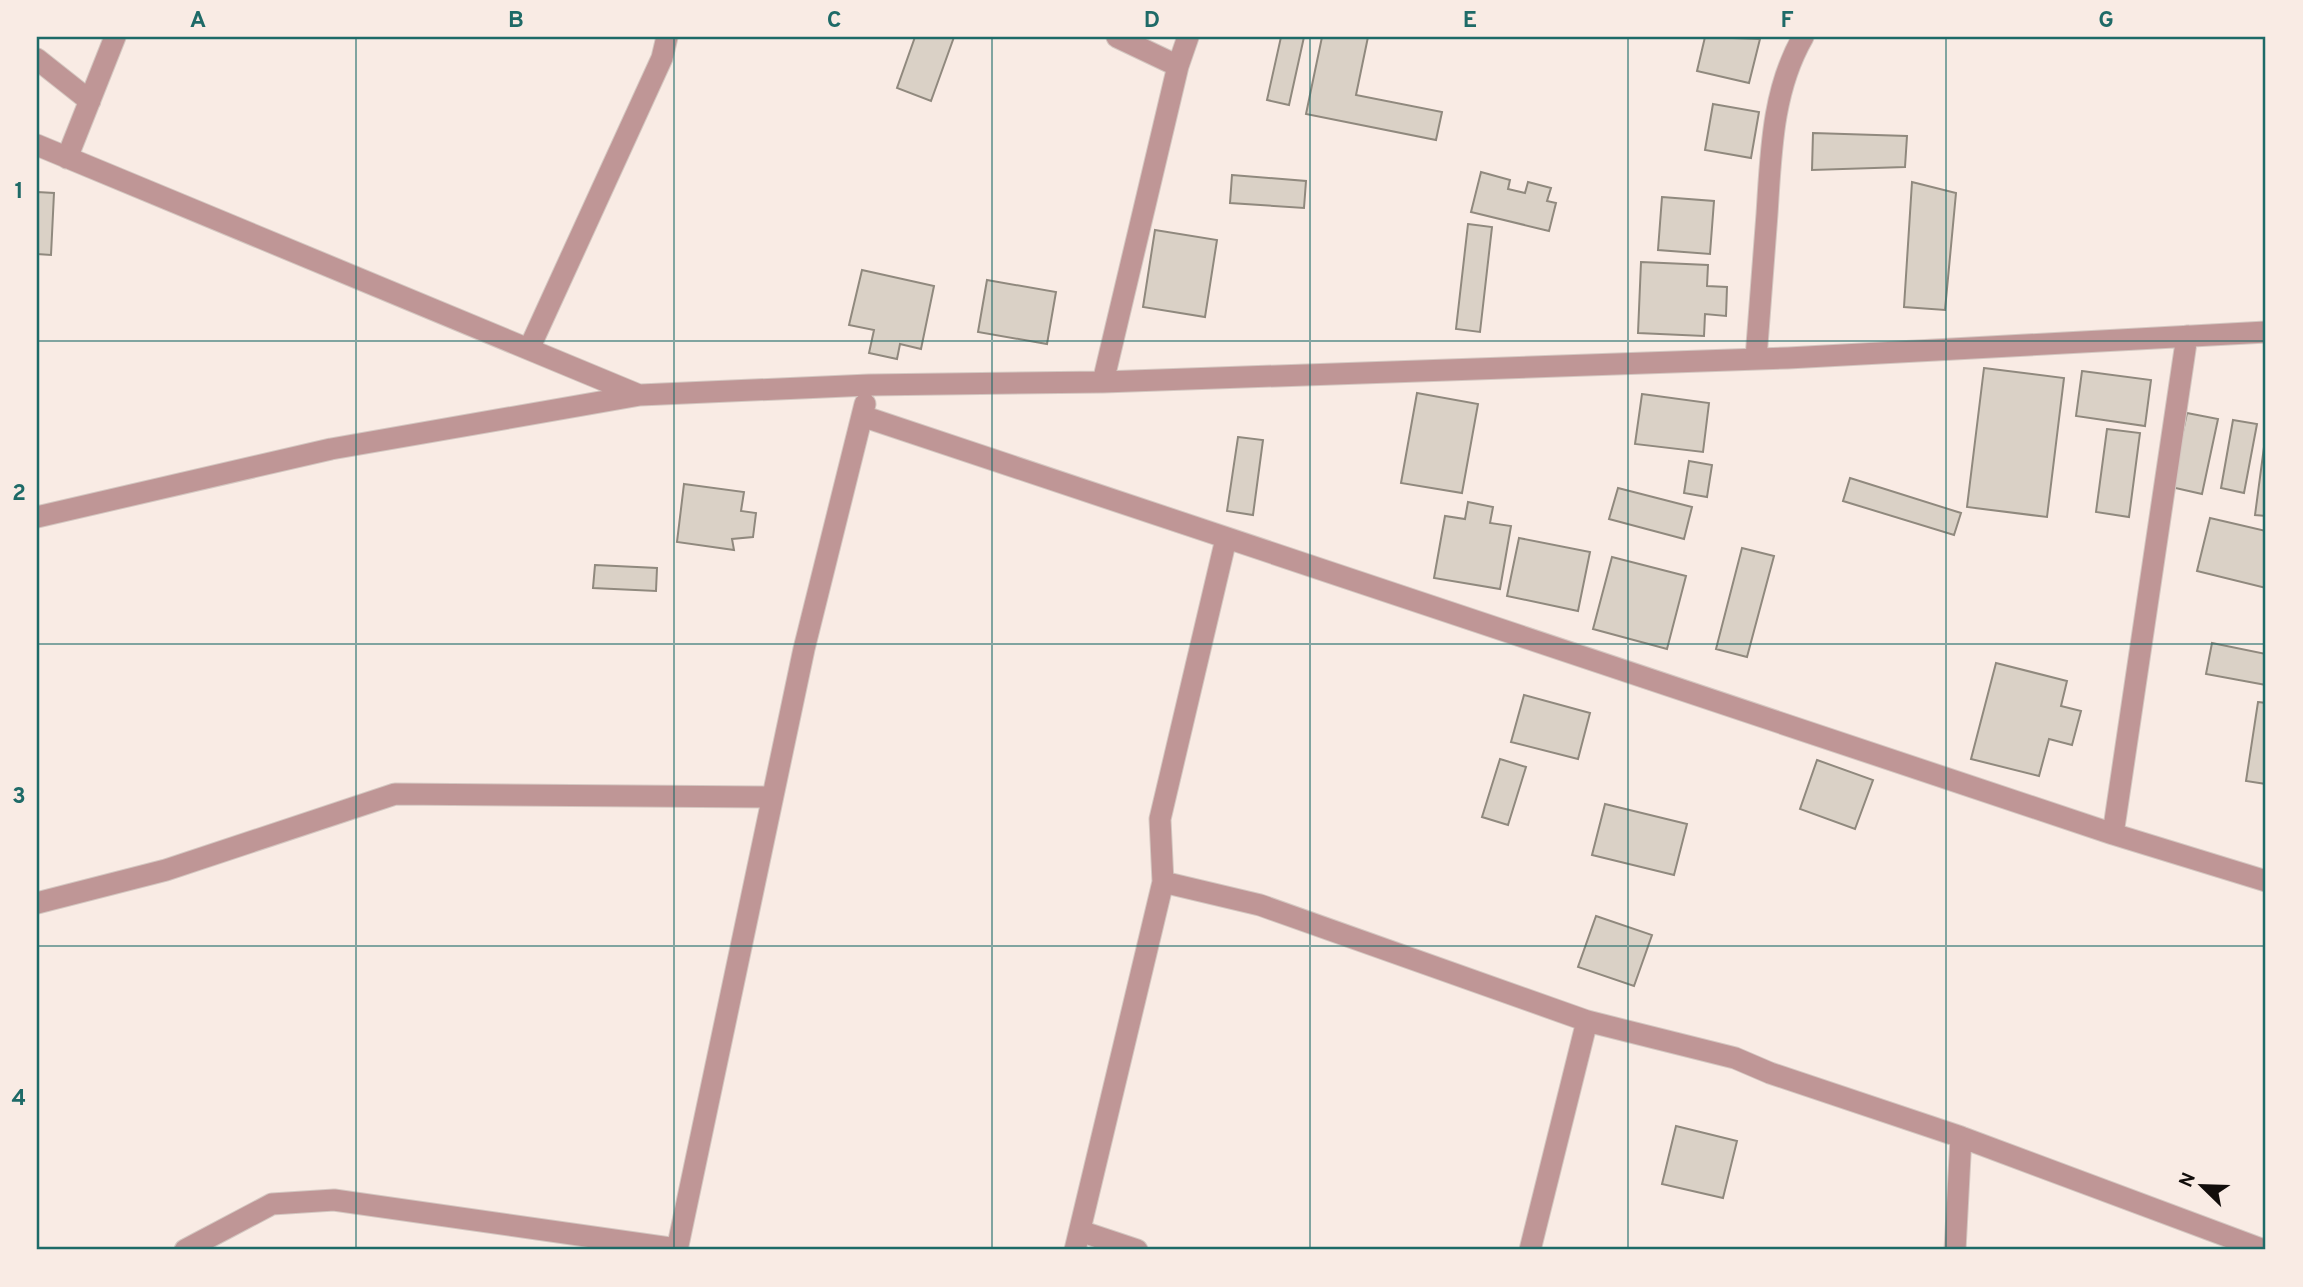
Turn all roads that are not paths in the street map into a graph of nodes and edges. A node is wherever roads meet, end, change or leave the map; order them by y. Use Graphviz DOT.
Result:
graph roads {
  1 [pos="115,37"];
  2 [pos="667,37"];
  3 [pos="1118,37"];
  4 [pos="1188,37"];
  5 [pos="1803,37"];
  6 [pos="37,59"];
  7 [pos="1178,66"];
  8 [pos="90,101"];
  9 [pos="37,145"];
  10 [pos="67,158"];
  11 [pos="2266,332"];
  12 [pos="2187,336"];
  13 [pos="529,349"];
  14 [pos="1756,358"];
  15 [pos="1103,382"];
  16 [pos="869,385"];
  17 [pos="640,395"];
  18 [pos="862,416"];
  19 [pos="37,517"];
  20 [pos="1226,539"];
  21 [pos="772,797"];
  22 [pos="2113,834"];
  23 [pos="2266,881"];
  24 [pos="1163,882"];
  25 [pos="37,903"];
  26 [pos="1587,1021"];
  27 [pos="1961,1138"];
  28 [pos="1077,1241"];
  29 [pos="185,1250"];
  30 [pos="677,1250"];
  31 [pos="1137,1250"];
  32 [pos="1530,1250"];
  33 [pos="1955,1250"];
  34 [pos="2264,1250"];
  1 -- 8 [label="street"];
  2 -- 13 [label="street"];
  3 -- 7 [label="street"];
  4 -- 7 [label="street"];
  5 -- 14 [label="street"];
  6 -- 8 [label="street"];
  7 -- 15 [label="street"];
  8 -- 10 [label="street"];
  9 -- 10 [label="street"];
  10 -- 13 [label="street"];
  11 -- 12 [label="street"];
  12 -- 14 [label="street"];
  12 -- 22 [label="street"];
  13 -- 17 [label="street"];
  14 -- 15 [label="street"];
  15 -- 16 [label="street"];
  16 -- 17 [label="street"];
  16 -- 18 [label="street"];
  17 -- 19 [label="street"];
  18 -- 20 [label="street"];
  18 -- 21 [label="street"];
  20 -- 22 [label="street"];
  20 -- 24 [label="street"];
  21 -- 25 [label="street"];
  21 -- 30 [label="street"];
  22 -- 23 [label="street"];
  24 -- 26 [label="street"];
  24 -- 28 [label="street"];
  26 -- 27 [label="street"];
  26 -- 32 [label="street"];
  27 -- 33 [label="street"];
  27 -- 34 [label="street"];
  28 -- 31 [label="street"];
  29 -- 30 [label="street"];
}
